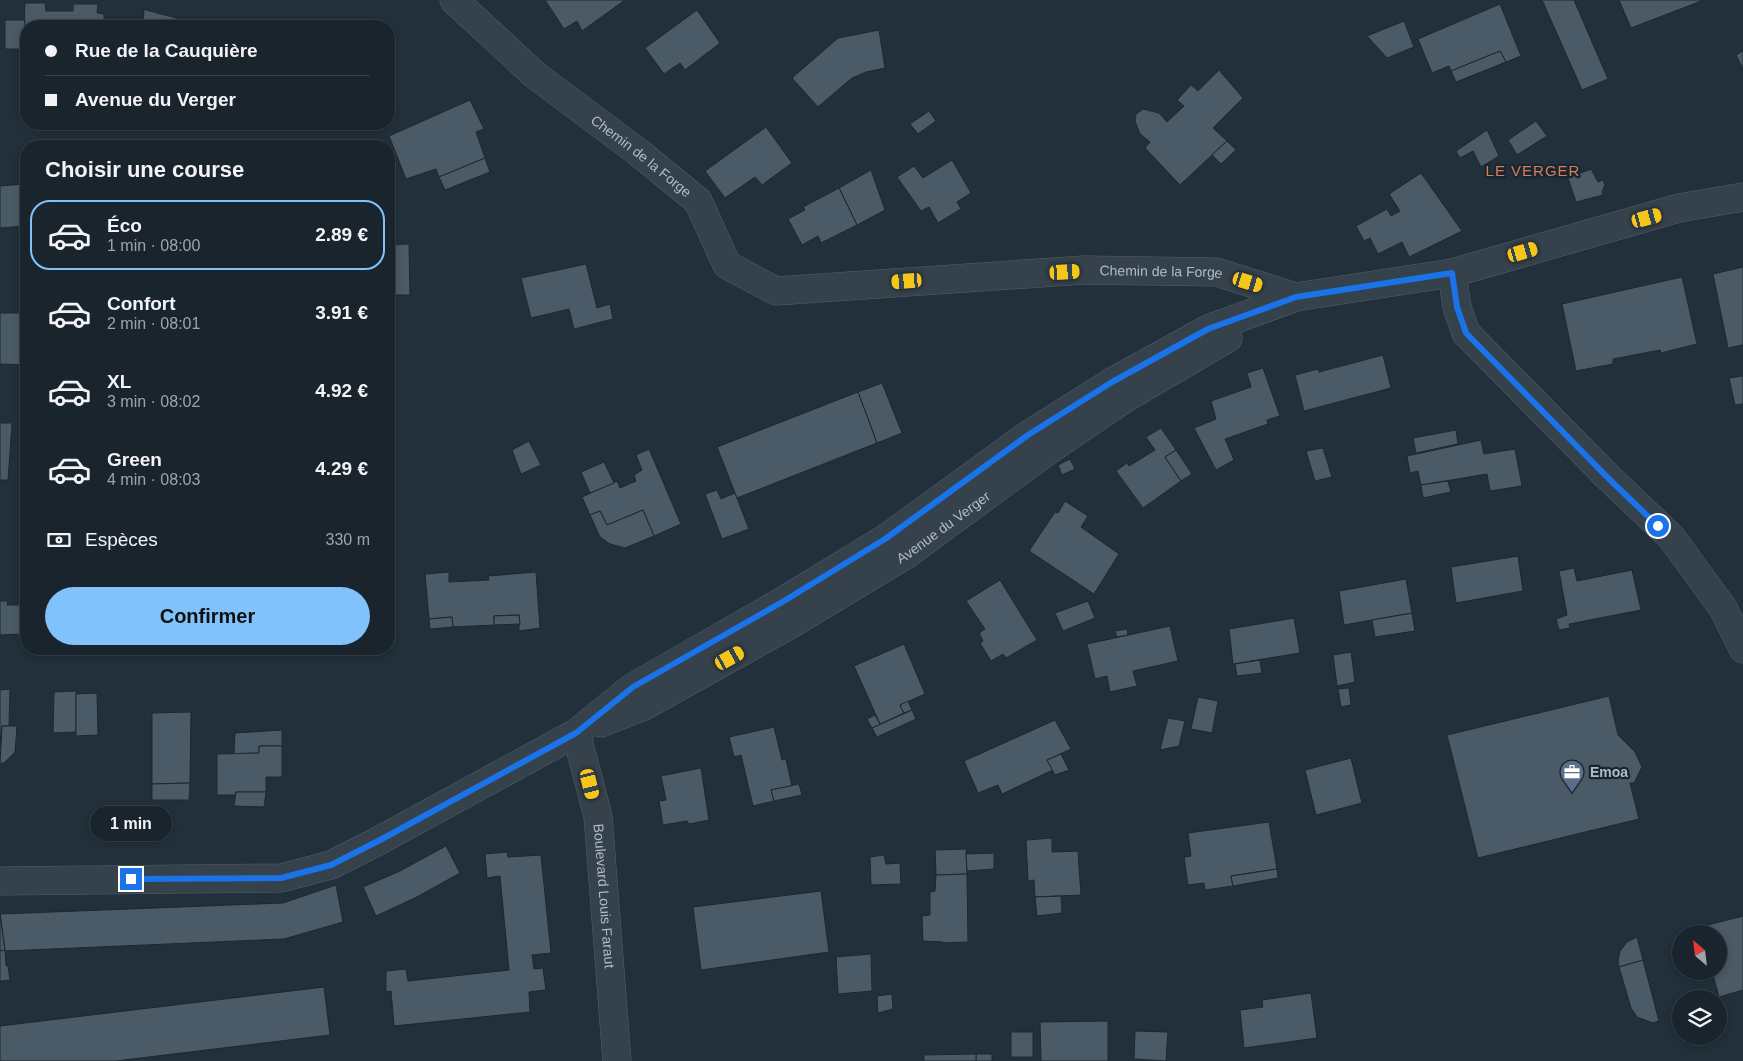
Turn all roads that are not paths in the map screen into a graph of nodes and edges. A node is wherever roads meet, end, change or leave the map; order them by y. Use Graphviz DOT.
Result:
graph roads {
  1 [pos="454,0"];
  2 [pos="1743,197"];
  3 [pos="1452,273"];
  4 [pos="1296,297"];
  5 [pos="1743,649"];
  6 [pos="576,733"];
  7 [pos="0,881"];
  8 [pos="617,1061"];
  1 -- 4 [label="street, Chemin de la Forge"];
  2 -- 3 [label="street, Avenue du Verger"];
  3 -- 4 [label="street, Avenue du Verger"];
  3 -- 5 [label="street"];
  4 -- 6 [label="street, Avenue du Verger"];
  6 -- 7 [label="street, Avenue du Verger"];
  6 -- 8 [label="street, Boulevard Louis Faraut"];
}
